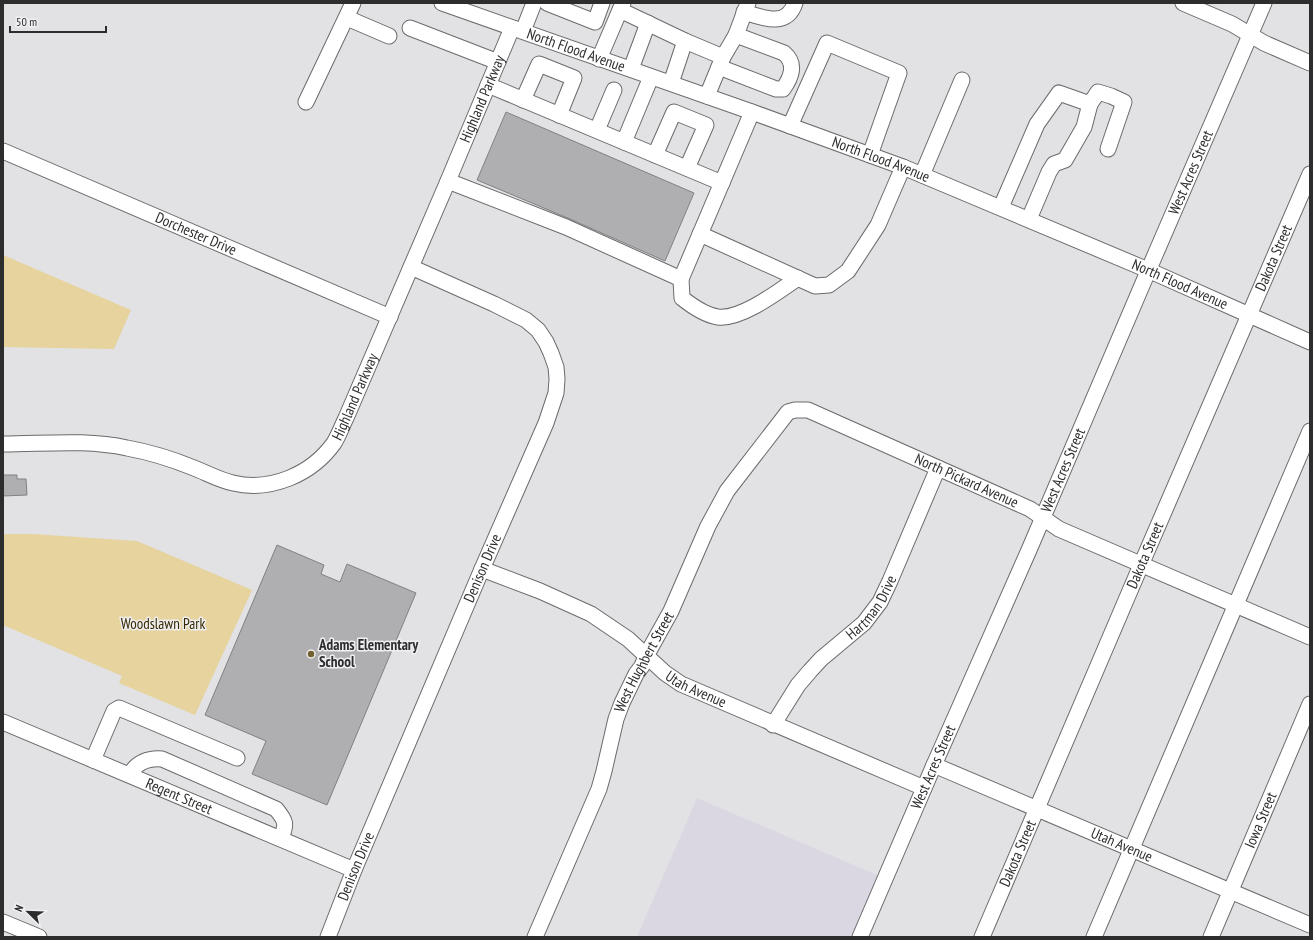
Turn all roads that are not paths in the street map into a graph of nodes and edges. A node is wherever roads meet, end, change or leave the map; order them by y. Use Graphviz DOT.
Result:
graph roads {
  1 [pos="353,3"];
  2 [pos="442,3"];
  3 [pos="534,3"];
  4 [pos="547,3"];
  5 [pos="602,3"];
  6 [pos="795,3"];
  7 [pos="1183,3"];
  8 [pos="1264,3"];
  9 [pos="622,6"];
  10 [pos="746,8"];
  11 [pos="347,18"];
  12 [pos="648,23"];
  13 [pos="410,28"];
  14 [pos="518,30"];
  15 [pos="736,35"];
  16 [pos="1250,35"];
  17 [pos="388,36"];
  18 [pos="685,41"];
  19 [pos="599,59"];
  20 [pos="498,62"];
  21 [pos="721,62"];
  22 [pos="1310,63"];
  23 [pos="630,69"];
  24 [pos="651,76"];
  25 [pos="962,80"];
  26 [pos="670,83"];
  27 [pos="488,85"];
  28 [pos="614,90"];
  29 [pos="707,96"];
  30 [pos="524,100"];
  31 [pos="306,102"];
  32 [pos="1090,104"];
  33 [pos="752,112"];
  34 [pos="559,115"];
  35 [pos="790,126"];
  36 [pos="597,130"];
  37 [pos="624,142"];
  38 [pos="1108,149"];
  39 [pos="3,151"];
  40 [pos="655,155"];
  41 [pos="870,155"];
  42 [pos="903,167"];
  43 [pos="687,168"];
  44 [pos="1310,174"];
  45 [pos="922,175"];
  46 [pos="448,181"];
  47 [pos="722,183"];
  48 [pos="1001,207"];
  49 [pos="1029,219"];
  50 [pos="700,234"];
  51 [pos="411,267"];
  52 [pos="1148,270"];
  53 [pos="798,278"];
  54 [pos="681,279"];
  55 [pos="1249,315"];
  56 [pos="390,317"];
  57 [pos="1310,342"];
  58 [pos="795,410"];
  59 [pos="1310,431"];
  60 [pos="3,444"];
  61 [pos="938,468"];
  62 [pos="1043,518"];
  63 [pos="1140,565"];
  64 [pos="482,568"];
  65 [pos="1235,605"];
  66 [pos="1310,637"];
  67 [pos="646,656"];
  68 [pos="1310,704"];
  69 [pos="3,722"];
  70 [pos="773,725"];
  71 [pos="237,758"];
  72 [pos="93,760"];
  73 [pos="934,765"];
  74 [pos="130,775"];
  75 [pos="924,788"];
  76 [pos="1037,809"];
  77 [pos="281,838"];
  78 [pos="1132,849"];
  79 [pos="354,870"];
  80 [pos="1231,892"];
  81 [pos="3,922"];
  82 [pos="1310,925"];
  83 [pos="39,937"];
  84 [pos="328,937"];
  85 [pos="535,937"];
  86 [pos="860,937"];
  87 [pos="982,937"];
  88 [pos="1094,937"];
  89 [pos="1211,937"];
  1 -- 11 [label="street"];
  2 -- 14 [label="street, North Flood Avenue"];
  3 -- 14 [label="street, Highland Parkway"];
  4 -- 5 [label="street"];
  6 -- 10 [label="street"];
  7 -- 16 [label="street"];
  8 -- 16 [label="street, West Acres Street"];
  9 -- 12 [label="street"];
  9 -- 19 [label="street"];
  10 -- 15 [label="street"];
  11 -- 17 [label="street"];
  11 -- 31 [label="street"];
  12 -- 18 [label="street"];
  12 -- 23 [label="street"];
  13 -- 20 [label="street"];
  14 -- 19 [label="street, North Flood Avenue"];
  14 -- 20 [label="street, Highland Parkway"];
  15 -- 21 [label="street"];
  15 -- 21 [label="street"];
  16 -- 22 [label="street"];
  16 -- 52 [label="street, West Acres Street"];
  18 -- 21 [label="street"];
  18 -- 26 [label="street"];
  19 -- 23 [label="street, North Flood Avenue"];
  20 -- 27 [label="street, Highland Parkway"];
  21 -- 29 [label="street"];
  23 -- 24 [label="street, North Flood Avenue"];
  24 -- 26 [label="street, North Flood Avenue"];
  24 -- 37 [label="street"];
  25 -- 45 [label="street"];
  26 -- 29 [label="street, North Flood Avenue"];
  27 -- 30 [label="street"];
  27 -- 46 [label="street, Highland Parkway"];
  28 -- 36 [label="street"];
  29 -- 33 [label="street, North Flood Avenue"];
  30 -- 34 [label="street"];
  30 -- 34 [label="street"];
  32 -- 38 [label="street"];
  32 -- 48 [label="street"];
  32 -- 49 [label="street"];
  33 -- 35 [label="street, North Flood Avenue"];
  33 -- 47 [label="street"];
  34 -- 36 [label="street"];
  35 -- 41 [label="street, North Flood Avenue"];
  35 -- 41 [label="street"];
  36 -- 37 [label="street"];
  37 -- 40 [label="street"];
  39 -- 56 [label="street, Dorchester Drive"];
  40 -- 43 [label="street"];
  40 -- 43 [label="street"];
  41 -- 42 [label="street, North Flood Avenue"];
  42 -- 45 [label="street, North Flood Avenue"];
  42 -- 53 [label="street"];
  43 -- 47 [label="street"];
  44 -- 55 [label="street, Dakota Street"];
  45 -- 48 [label="street, North Flood Avenue"];
  46 -- 51 [label="street, Highland Parkway"];
  46 -- 54 [label="street"];
  47 -- 50 [label="street"];
  48 -- 49 [label="street, North Flood Avenue"];
  49 -- 52 [label="street, North Flood Avenue"];
  50 -- 53 [label="street"];
  50 -- 54 [label="street"];
  51 -- 56 [label="street, Highland Parkway"];
  51 -- 64 [label="street, Denison Drive"];
  52 -- 55 [label="street, North Flood Avenue"];
  52 -- 62 [label="street, West Acres Street"];
  53 -- 54 [label="street"];
  55 -- 57 [label="street, North Flood Avenue"];
  55 -- 63 [label="street, Dakota Street"];
  56 -- 60 [label="street, Highland Parkway"];
  58 -- 61 [label="street, North Pickard Avenue"];
  58 -- 67 [label="street, West Hughbert Street"];
  59 -- 65 [label="street"];
  61 -- 62 [label="street, North Pickard Avenue"];
  61 -- 70 [label="street, Hartman Drive"];
  62 -- 63 [label="street, North Pickard Avenue"];
  62 -- 73 [label="street, West Acres Street"];
  63 -- 65 [label="street, North Pickard Avenue"];
  63 -- 76 [label="street, Dakota Street"];
  64 -- 67 [label="street, Utah Avenue"];
  64 -- 79 [label="street, Denison Drive"];
  65 -- 66 [label="street, North Pickard Avenue"];
  65 -- 78 [label="street"];
  67 -- 70 [label="street, Utah Avenue"];
  67 -- 85 [label="street, West Hughbert Street"];
  68 -- 80 [label="street, Iowa Street"];
  69 -- 72 [label="street, Regent Street"];
  70 -- 75 [label="street, Utah Avenue"];
  71 -- 72 [label="street"];
  72 -- 74 [label="street, Regent Street"];
  73 -- 75 [label="street, West Acres Street"];
  73 -- 76 [label="street, Utah Avenue"];
  74 -- 77 [label="street, Regent Street"];
  74 -- 77 [label="street"];
  75 -- 86 [label="street, West Acres Street"];
  76 -- 78 [label="street, Utah Avenue"];
  76 -- 87 [label="street, Dakota Street"];
  77 -- 79 [label="street, Regent Street"];
  78 -- 80 [label="street, Utah Avenue"];
  78 -- 88 [label="street"];
  79 -- 84 [label="street, Denison Drive"];
  80 -- 82 [label="street, Utah Avenue"];
  80 -- 89 [label="street, Iowa Street"];
  81 -- 83 [label="street"];
}
